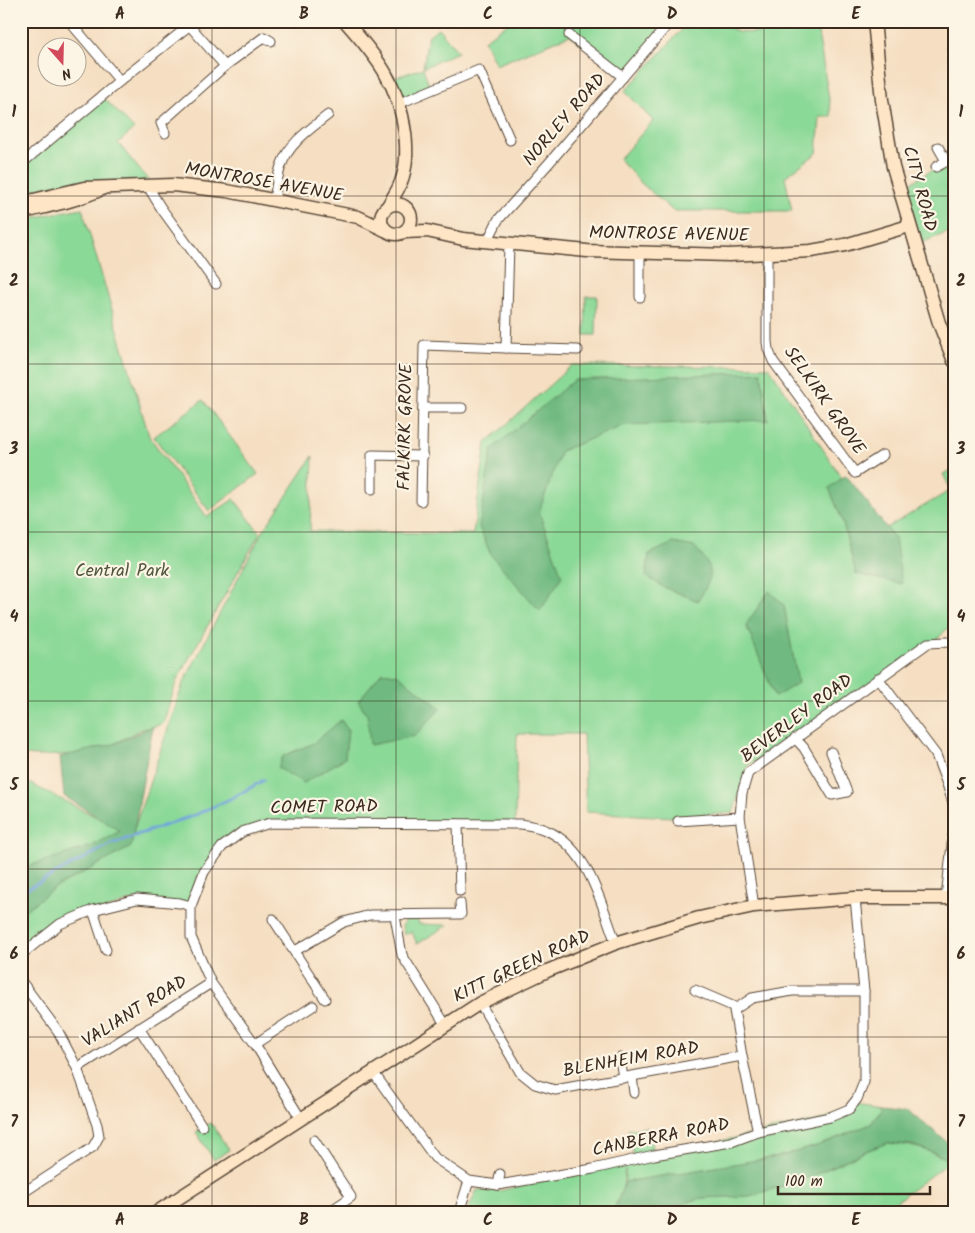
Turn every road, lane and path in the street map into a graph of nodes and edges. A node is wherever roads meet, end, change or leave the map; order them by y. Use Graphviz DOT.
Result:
graph roads {
  1 [pos="69,21"];
  2 [pos="345,21"];
  3 [pos="670,21"];
  4 [pos="874,21"];
  5 [pos="192,24"];
  6 [pos="570,35"];
  7 [pos="271,41"];
  8 [pos="225,66"];
  9 [pos="623,77"];
  10 [pos="120,80"];
  11 [pos="400,103"];
  12 [pos="328,115"];
  13 [pos="165,133"];
  14 [pos="510,140"];
  15 [pos="938,147"];
  16 [pos="950,159"];
  17 [pos="21,164"];
  18 [pos="936,167"];
  19 [pos="401,182"];
  20 [pos="147,185"];
  21 [pos="104,188"];
  22 [pos="274,200"];
  23 [pos="21,205"];
  24 [pos="387,207"];
  25 [pos="21,211"];
  26 [pos="409,212"];
  27 [pos="358,217"];
  28 [pos="909,226"];
  29 [pos="385,230"];
  30 [pos="427,231"];
  31 [pos="404,232"];
  32 [pos="487,242"];
  33 [pos="509,244"];
  34 [pos="640,254"];
  35 [pos="767,254"];
  36 [pos="216,284"];
  37 [pos="640,297"];
  38 [pos="506,348"];
  39 [pos="578,350"];
  40 [pos="954,361"];
  41 [pos="423,408"];
  42 [pos="462,408"];
  43 [pos="883,455"];
  44 [pos="423,456"];
  45 [pos="372,489"];
  46 [pos="421,501"];
  47 [pos="954,644"];
  48 [pos="878,678"];
  49 [pos="795,738"];
  50 [pos="831,752"];
  51 [pos="954,806"];
  52 [pos="740,817"];
  53 [pos="678,821"];
  54 [pos="458,824"];
  55 [pos="954,827"];
  56 [pos="460,891"];
  57 [pos="950,897"];
  58 [pos="855,898"];
  59 [pos="460,903"];
  60 [pos="191,906"];
  61 [pos="754,906"];
  62 [pos="93,910"];
  63 [pos="396,916"];
  64 [pos="273,919"];
  65 [pos="616,943"];
  66 [pos="106,950"];
  67 [pos="295,951"];
  68 [pos="21,955"];
  69 [pos="21,981"];
  70 [pos="211,983"];
  71 [pos="695,990"];
  72 [pos="864,991"];
  73 [pos="325,998"];
  74 [pos="480,1003"];
  75 [pos="314,1006"];
  76 [pos="737,1008"];
  77 [pos="445,1024"];
  78 [pos="139,1028"];
  79 [pos="256,1044"];
  80 [pos="742,1056"];
  81 [pos="620,1058"];
  82 [pos="77,1068"];
  83 [pos="372,1072"];
  84 [pos="628,1077"];
  85 [pos="634,1093"];
  86 [pos="301,1119"];
  87 [pos="202,1126"];
  88 [pos="758,1132"];
  89 [pos="314,1140"];
  90 [pos="500,1174"];
  91 [pos="468,1181"];
  92 [pos="498,1185"];
  93 [pos="21,1194"];
  94 [pos="157,1212"];
  95 [pos="329,1212"];
  96 [pos="459,1212"];
  1 -- 10 [label="street"];
  2 -- 11 [label="street"];
  3 -- 9 [label="street, NORLEY ROAD"];
  4 -- 28 [label="street, CITY ROAD"];
  5 -- 8 [label="street"];
  5 -- 10 [label="street"];
  6 -- 9 [label="street"];
  7 -- 8 [label="street"];
  8 -- 13 [label="street"];
  9 -- 32 [label="street, NORLEY ROAD"];
  10 -- 17 [label="street"];
  11 -- 14 [label="street"];
  11 -- 19 [label="street"];
  12 -- 22 [label="street"];
  15 -- 16 [label="street"];
  16 -- 18 [label="street"];
  19 -- 24 [label="street"];
  19 -- 26 [label="street"];
  20 -- 21 [label="street, MONTROSE AVENUE"];
  20 -- 22 [label="street, MONTROSE AVENUE"];
  20 -- 36 [label="street"];
  21 -- 23 [label="street, MONTROSE AVENUE"];
  21 -- 25 [label="street, MONTROSE AVENUE"];
  22 -- 27 [label="street, MONTROSE AVENUE"];
  24 -- 26 [label="street"];
  24 -- 27 [label="street, MONTROSE AVENUE"];
  24 -- 29 [label="street"];
  26 -- 30 [label="street"];
  26 -- 31 [label="street"];
  27 -- 29 [label="street, MONTROSE AVENUE"];
  28 -- 35 [label="street, MONTROSE AVENUE"];
  28 -- 40 [label="street, CITY ROAD"];
  29 -- 31 [label="street"];
  30 -- 31 [label="street, MONTROSE AVENUE"];
  30 -- 32 [label="street, MONTROSE AVENUE"];
  32 -- 33 [label="street, MONTROSE AVENUE"];
  33 -- 34 [label="street, MONTROSE AVENUE"];
  33 -- 38 [label="street"];
  34 -- 35 [label="street, MONTROSE AVENUE"];
  34 -- 37 [label="street"];
  35 -- 43 [label="street, SELKIRK GROVE"];
  38 -- 39 [label="street, FALKIRK GROVE"];
  38 -- 41 [label="street, FALKIRK GROVE"];
  41 -- 42 [label="street"];
  41 -- 44 [label="street, FALKIRK GROVE"];
  44 -- 45 [label="street"];
  44 -- 46 [label="street, FALKIRK GROVE"];
  47 -- 48 [label="street, BEVERLEY ROAD"];
  48 -- 49 [label="street, BEVERLEY ROAD"];
  48 -- 51 [label="street"];
  49 -- 50 [label="street"];
  49 -- 52 [label="street, BEVERLEY ROAD"];
  52 -- 53 [label="street"];
  52 -- 61 [label="street, BEVERLEY ROAD"];
  54 -- 56 [label="street"];
  54 -- 60 [label="street, COMET ROAD"];
  54 -- 65 [label="street, COMET ROAD"];
  55 -- 57 [label="street"];
  57 -- 58 [label="street, KITT GREEN ROAD"];
  58 -- 61 [label="street, KITT GREEN ROAD"];
  58 -- 72 [label="street, CANBERRA ROAD"];
  59 -- 63 [label="street"];
  60 -- 62 [label="street"];
  60 -- 70 [label="street, COMET ROAD"];
  61 -- 65 [label="street, KITT GREEN ROAD"];
  62 -- 66 [label="street"];
  62 -- 68 [label="street"];
  63 -- 67 [label="street"];
  63 -- 77 [label="street"];
  64 -- 67 [label="street"];
  65 -- 74 [label="street, KITT GREEN ROAD"];
  67 -- 73 [label="street"];
  69 -- 82 [label="street"];
  70 -- 78 [label="street, VALIANT ROAD"];
  70 -- 79 [label="street, COMET ROAD"];
  71 -- 76 [label="street"];
  72 -- 76 [label="street"];
  72 -- 88 [label="street, CANBERRA ROAD"];
  74 -- 77 [label="street, KITT GREEN ROAD"];
  74 -- 84 [label="street, BLENHEIM ROAD"];
  75 -- 79 [label="street"];
  76 -- 80 [label="street"];
  77 -- 83 [label="street, KITT GREEN ROAD"];
  78 -- 82 [label="street, VALIANT ROAD"];
  78 -- 87 [label="street"];
  79 -- 86 [label="street, COMET ROAD"];
  80 -- 84 [label="street, BLENHEIM ROAD"];
  80 -- 88 [label="street"];
  81 -- 84 [label="street"];
  82 -- 93 [label="street"];
  83 -- 86 [label="street, KITT GREEN ROAD"];
  83 -- 91 [label="street, CANBERRA ROAD"];
  84 -- 85 [label="street"];
  86 -- 94 [label="street, KITT GREEN ROAD"];
  88 -- 92 [label="street, CANBERRA ROAD"];
  89 -- 95 [label="street"];
  90 -- 92 [label="street"];
  91 -- 92 [label="street, CANBERRA ROAD"];
  91 -- 96 [label="street"];
}
